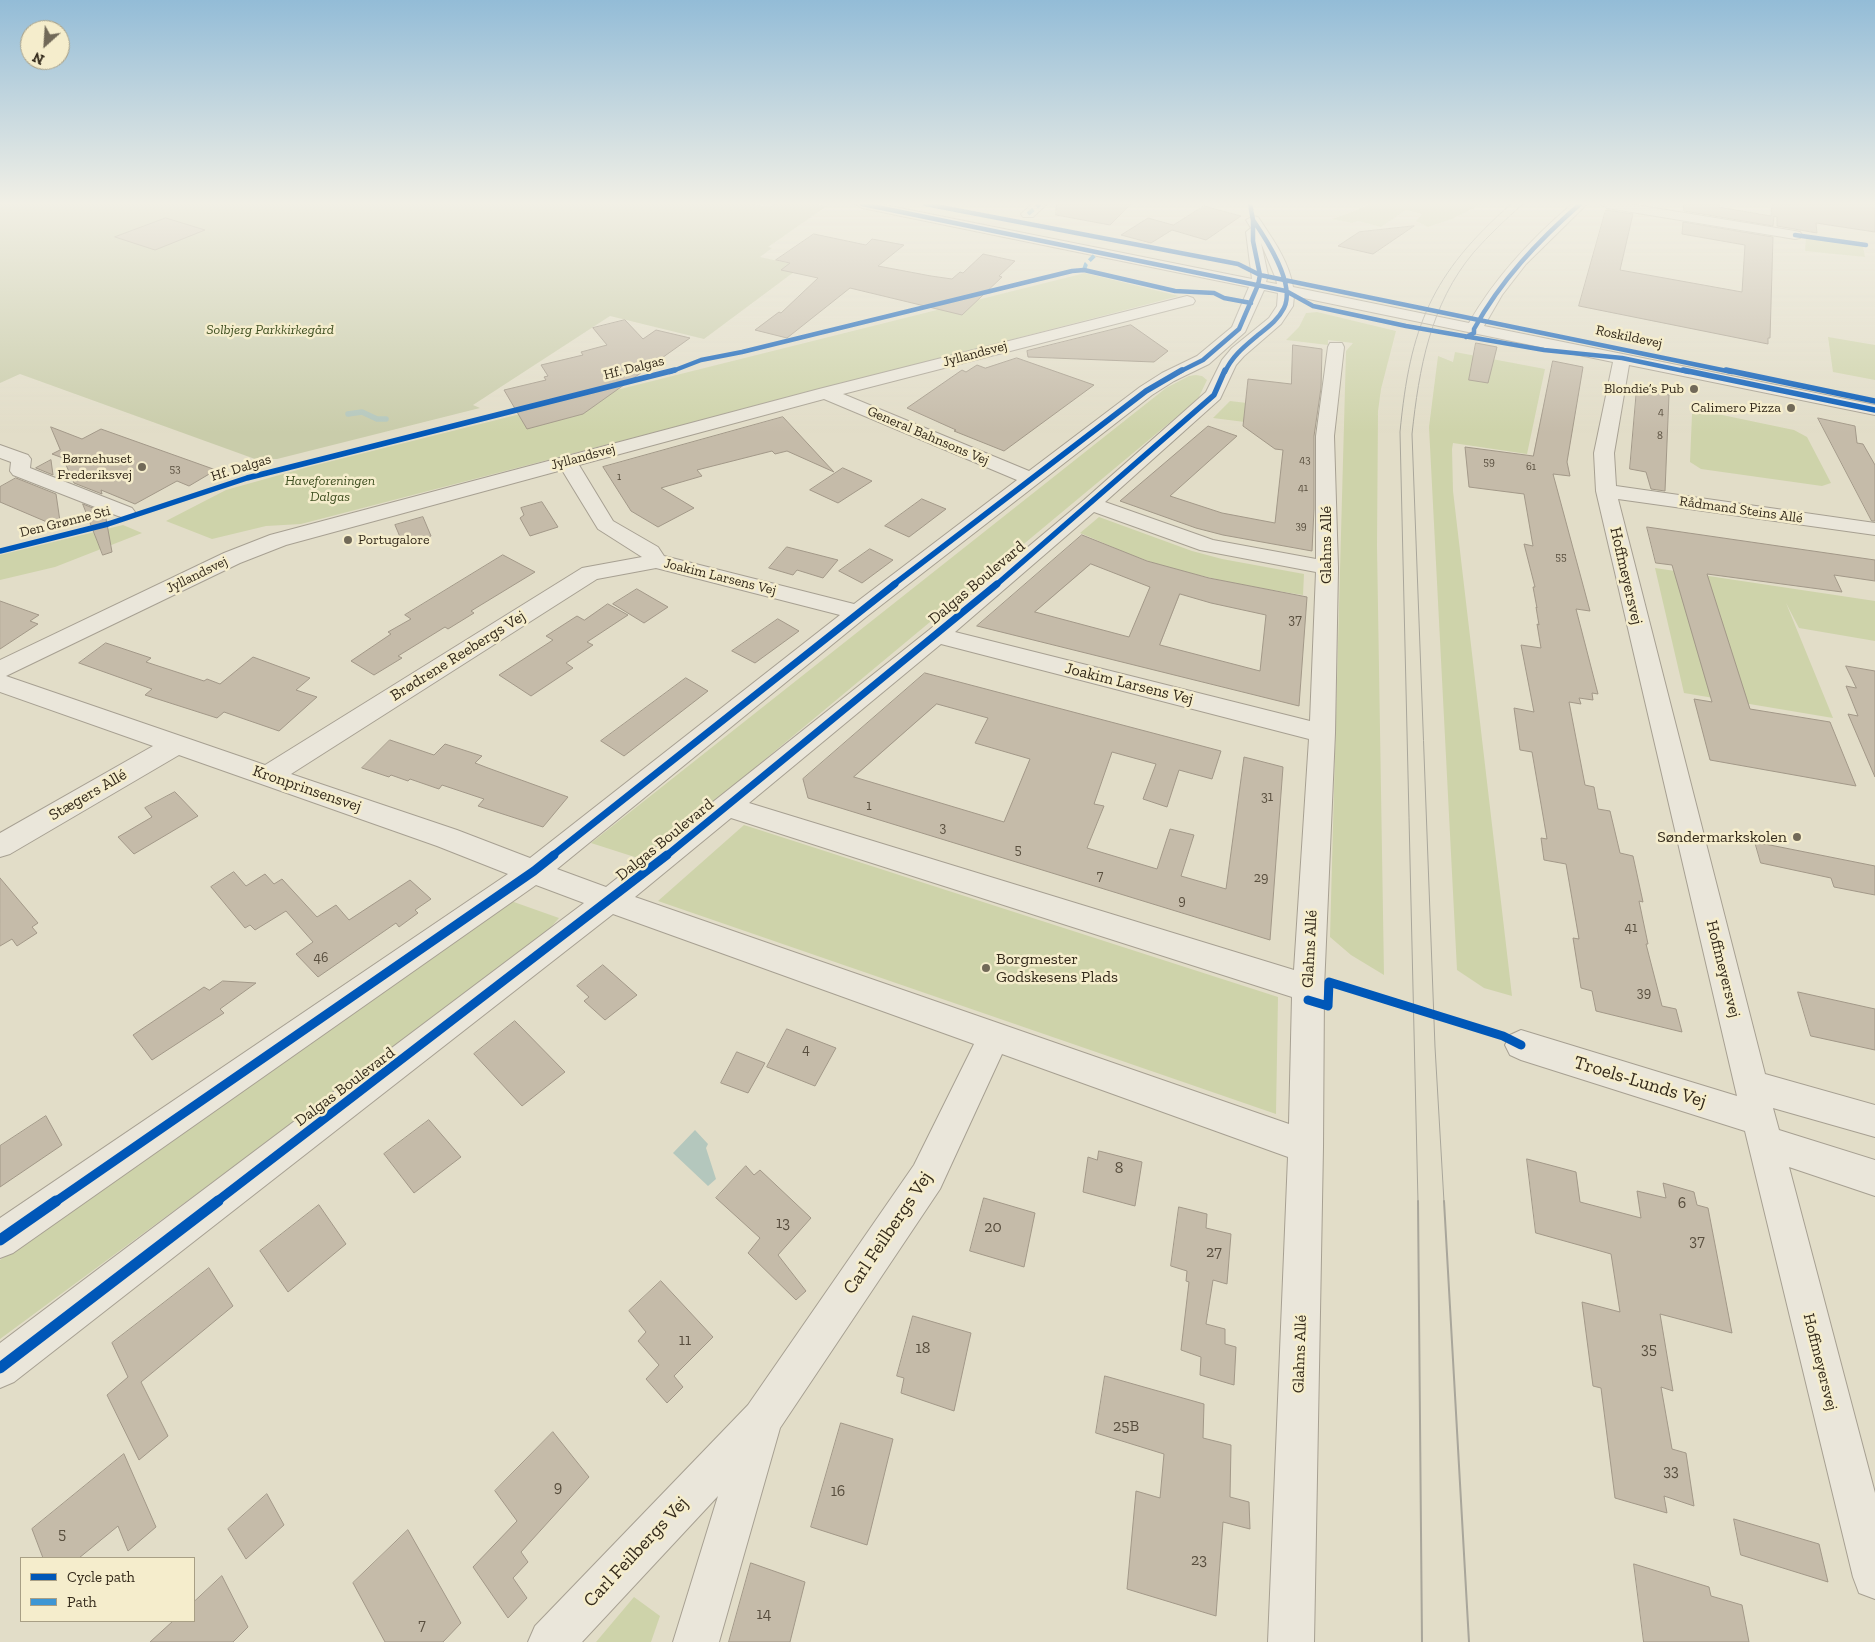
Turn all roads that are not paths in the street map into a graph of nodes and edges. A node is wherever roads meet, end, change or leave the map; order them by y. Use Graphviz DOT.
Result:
graph roads {
  1 [pos="1265,281"];
  2 [pos="1505,281"];
  3 [pos="1272,282"];
  4 [pos="1187,301"];
  5 [pos="1476,324"];
  6 [pos="1336,347"];
  7 [pos="1622,358"];
  8 [pos="825,393"];
  9 [pos="1875,400"];
  10 [pos="1875,410"];
  11 [pos="0,451"];
  12 [pos="567,462"];
  13 [pos="1031,479"];
  14 [pos="1606,491"];
  15 [pos="1091,504"];
  16 [pos="125,512"];
  17 [pos="1875,529"];
  18 [pos="656,561"];
  19 [pos="1327,568"];
  20 [pos="858,612"];
  21 [pos="937,635"];
  22 [pos="0,670"];
  23 [pos="0,683"];
  24 [pos="1322,733"];
  25 [pos="177,744"];
  26 [pos="268,775"];
  27 [pos="728,807"];
  28 [pos="0,846"];
  29 [pos="534,871"];
  30 [pos="612,900"];
  31 [pos="1308,988"];
  32 [pos="994,1037"];
  33 [pos="1521,1045"];
  34 [pos="1752,1086"];
  35 [pos="1875,1121"];
  36 [pos="1763,1131"];
  37 [pos="1306,1147"];
  38 [pos="1875,1178"];
  39 [pos="0,1240"];
  40 [pos="0,1368"];
  41 [pos="762,1419"];
  42 [pos="1875,1577"];
  43 [pos="551,1642"];
  44 [pos="696,1642"];
  45 [pos="1290,1642"];
  1 -- 3 [label="street, Roskildevej"];
  2 -- 5 [label="street"];
  3 -- 5 [label="street, Roskildevej"];
  3 -- 13 [label="street"];
  3 -- 15 [label="street, Dalgas Boulevard"];
  4 -- 8 [label="street, Jyllandsvej"];
  5 -- 7 [label="street, Roskildevej"];
  5 -- 9 [label="street, Roskildevej"];
  6 -- 19 [label="street, Glahns Allé"];
  7 -- 10 [label="street, Roskildevej"];
  7 -- 14 [label="street, Hoffmeyersvej"];
  8 -- 12 [label="street, Jyllandsvej"];
  8 -- 13 [label="street, General Bahnsons Vej"];
  11 -- 16 [label="street"];
  12 -- 18 [label="street, Joakim Larsens Vej"];
  12 -- 22 [label="street, Jyllandsvej"];
  13 -- 20 [label="street"];
  14 -- 17 [label="street, Rådmand Steins Allé"];
  14 -- 34 [label="street, Hoffmeyersvej"];
  15 -- 19 [label="street"];
  15 -- 21 [label="street, Dalgas Boulevard"];
  18 -- 20 [label="street, Joakim Larsens Vej"];
  18 -- 26 [label="street, Brødrene Reebergs Vej"];
  19 -- 24 [label="street, Glahns Allé"];
  20 -- 29 [label="street"];
  21 -- 24 [label="street, Joakim Larsens Vej"];
  21 -- 27 [label="street, Dalgas Boulevard"];
  23 -- 25 [label="street, Kronprinsensvej"];
  24 -- 31 [label="street, Glahns Allé"];
  25 -- 26 [label="street, Kronprinsensvej"];
  25 -- 28 [label="street, Stægers Allé"];
  26 -- 29 [label="street, Kronprinsensvej"];
  27 -- 30 [label="street, Dalgas Boulevard"];
  27 -- 31 [label="street"];
  29 -- 30 [label="street, Kronprinsensvej"];
  29 -- 39 [label="street"];
  30 -- 32 [label="street"];
  30 -- 40 [label="street, Dalgas Boulevard"];
  31 -- 37 [label="street, Glahns Allé"];
  32 -- 37 [label="street"];
  32 -- 41 [label="street, Carl Feilbergs Vej"];
  33 -- 36 [label="street, Troels-Lunds Vej"];
  34 -- 35 [label="street"];
  34 -- 36 [label="street, Hoffmeyersvej"];
  36 -- 38 [label="street, Troels-Lunds Vej"];
  36 -- 42 [label="street, Hoffmeyersvej"];
  37 -- 45 [label="street, Glahns Allé"];
  41 -- 43 [label="street, Carl Feilbergs Vej"];
  41 -- 44 [label="street, Carl Feilbergs Vej"];
}
